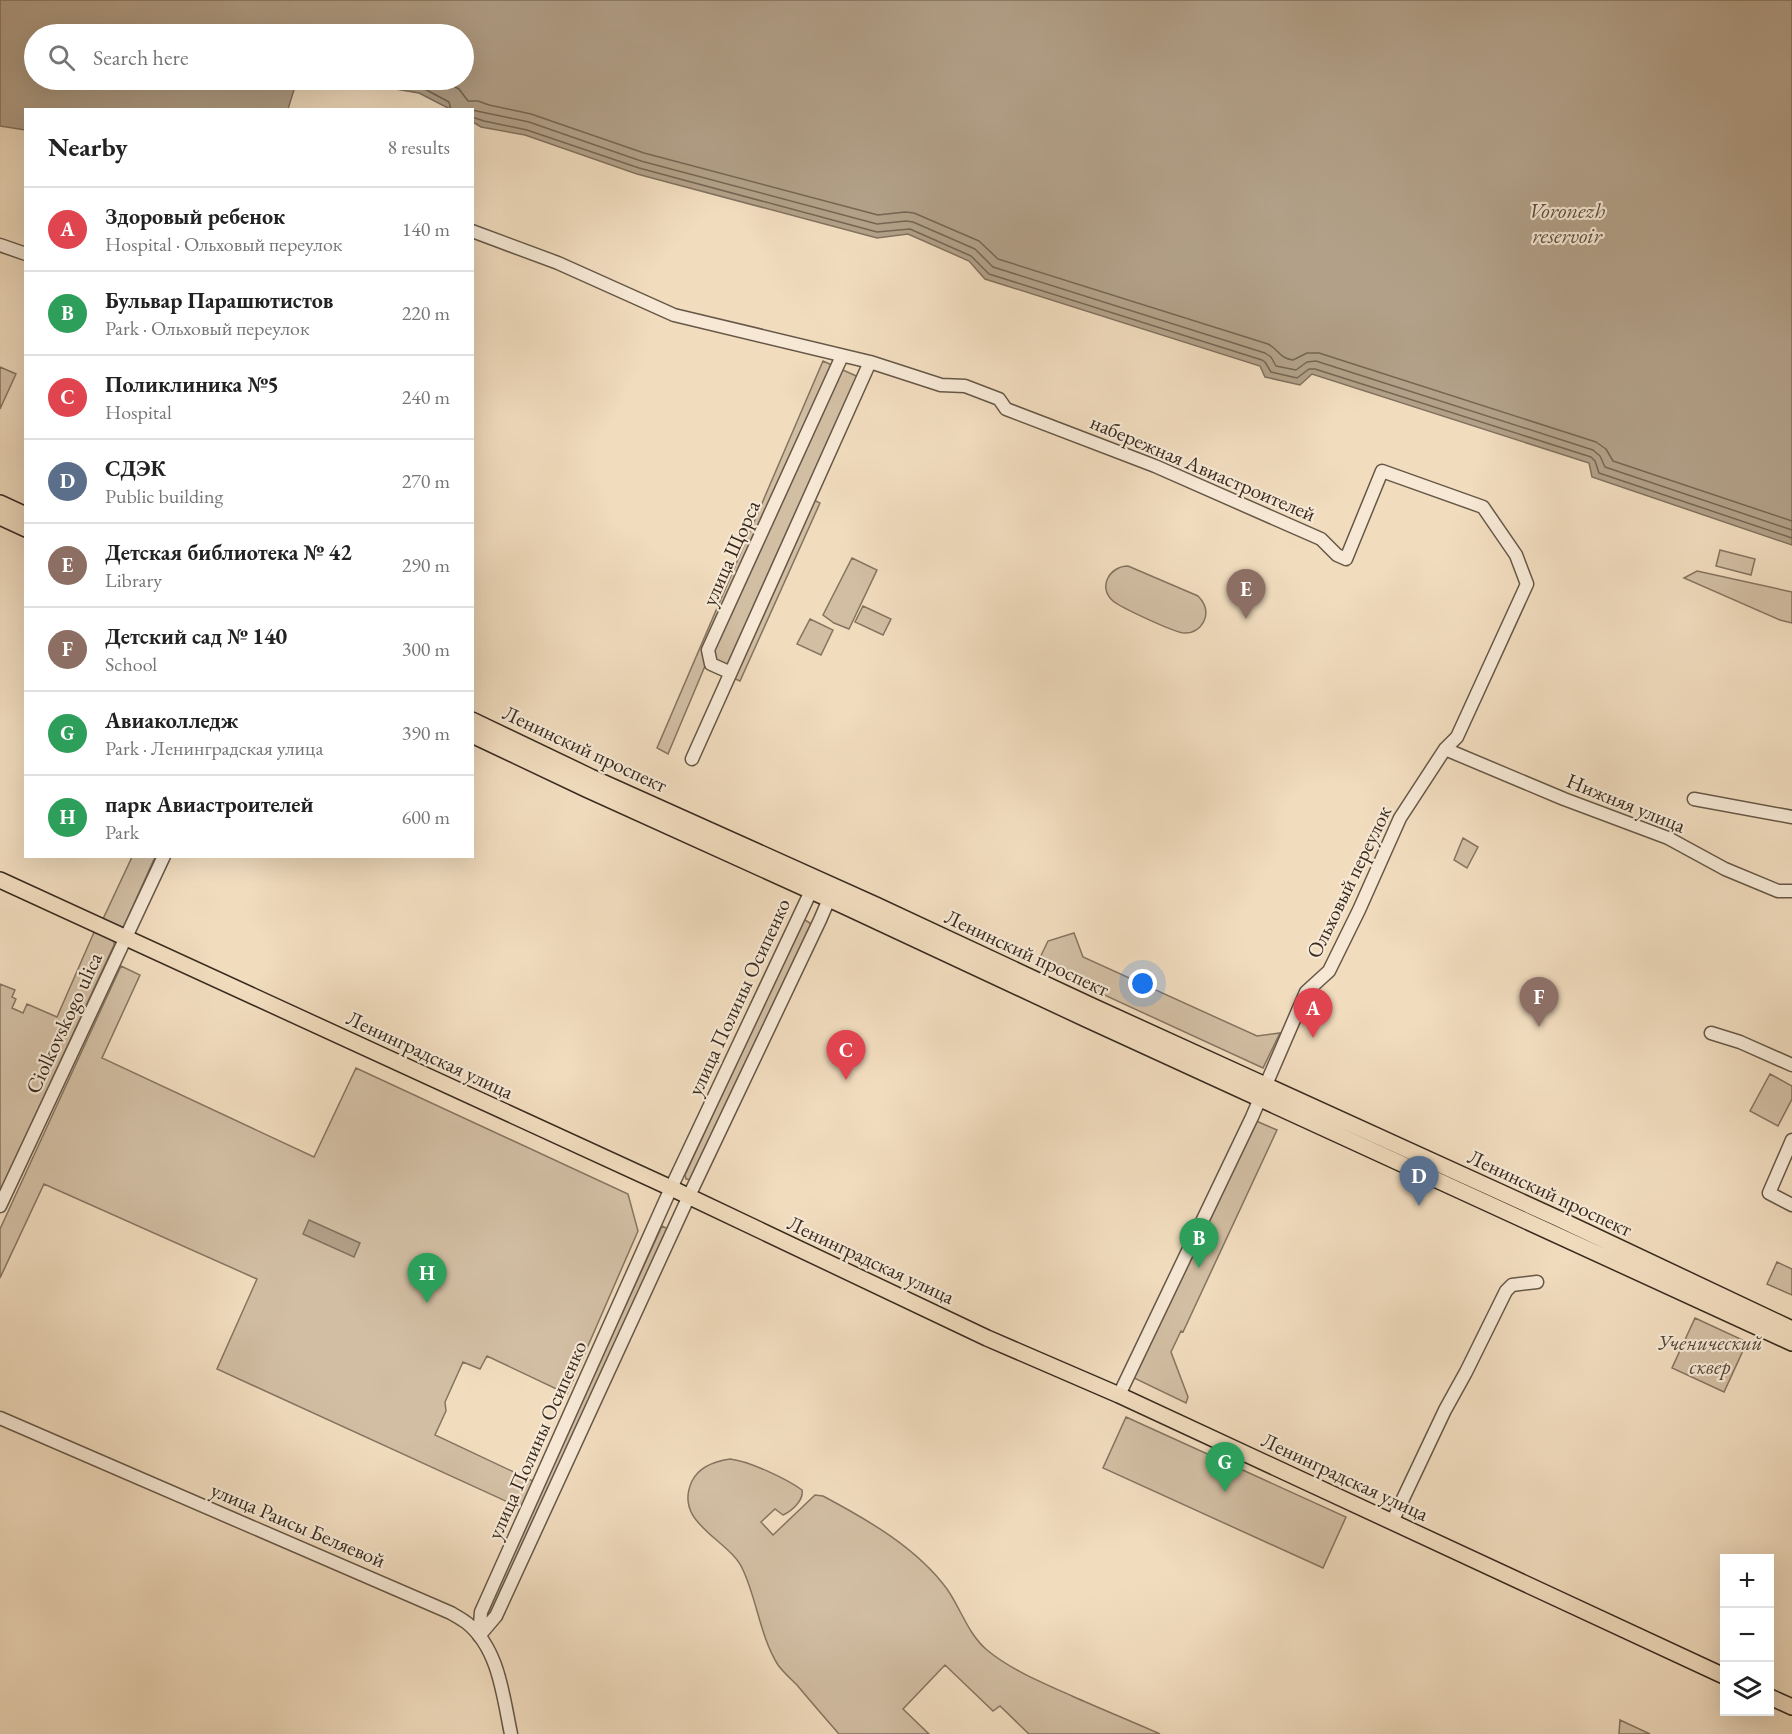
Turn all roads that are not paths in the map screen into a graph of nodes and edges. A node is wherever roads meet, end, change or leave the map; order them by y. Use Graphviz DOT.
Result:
graph roads {
  1 [pos="474,232"];
  2 [pos="0,245"];
  3 [pos="24,253"];
  4 [pos="842,356"];
  5 [pos="870,362"];
  6 [pos="0,503"];
  7 [pos="24,514"];
  8 [pos="0,517"];
  9 [pos="24,528"];
  10 [pos="1527,584"];
  11 [pos="729,672"];
  12 [pos="474,721"];
  13 [pos="474,736"];
  14 [pos="1445,750"];
  15 [pos="692,759"];
  16 [pos="1694,799"];
  17 [pos="1792,817"];
  18 [pos="163,858"];
  19 [pos="0,880"];
  20 [pos="827,883"];
  21 [pos="811,891"];
  22 [pos="1792,891"];
  23 [pos="830,899"];
  24 [pos="126,938"];
  25 [pos="1711,1033"];
  26 [pos="1792,1065"];
  27 [pos="1262,1092"];
  28 [pos="1792,1140"];
  29 [pos="670,1188"];
  30 [pos="689,1196"];
  31 [pos="1792,1205"];
  32 [pos="0,1206"];
  33 [pos="1537,1281"];
  34 [pos="1792,1329"];
  35 [pos="1792,1343"];
  36 [pos="1119,1395"];
  37 [pos="0,1418"];
  38 [pos="1392,1522"];
  39 [pos="479,1636"];
  40 [pos="1720,1674"];
  41 [pos="1774,1699"];
  42 [pos="1792,1707"];
  43 [pos="512,1734"];
  1 -- 4 [label="street, набережная Авиастроителей"];
  2 -- 3 [label="street"];
  4 -- 5 [label="street, набережная Авиастроителей"];
  4 -- 11 [label="street, улица Щорса"];
  5 -- 10 [label="street, набережная Авиастроителей"];
  5 -- 11 [label="street"];
  6 -- 7 [label="main road"];
  8 -- 9 [label="main road"];
  10 -- 14 [label="street, Ольховый переулок"];
  11 -- 15 [label="street"];
  12 -- 20 [label="main road, Ленинский проспект"];
  13 -- 21 [label="main road, Ленинский проспект"];
  14 -- 22 [label="street, Нижняя улица"];
  14 -- 27 [label="street, Ольховый переулок"];
  16 -- 17 [label="street"];
  18 -- 24 [label="street, Ciolkovskogo ulica"];
  19 -- 24 [label="main road, Ленинградская улица"];
  20 -- 21 [label="street, улица Полины Осипенко"];
  20 -- 23 [label="street"];
  20 -- 27 [label="main road, Ленинский проспект"];
  21 -- 23 [label="main road, Ленинский проспект"];
  21 -- 29 [label="street, улица Полины Осипенко"];
  23 -- 27 [label="main road, Ленинский проспект"];
  23 -- 30 [label="street, улица Полины Осипенко"];
  24 -- 29 [label="main road, Ленинградская улица"];
  24 -- 32 [label="street, Ciolkovskogo ulica"];
  25 -- 26 [label="street"];
  27 -- 34 [label="main road, Ленинский проспект"];
  27 -- 35 [label="main road, Ленинский проспект"];
  27 -- 36 [label="street, Ольховый переулок"];
  28 -- 31 [label="street"];
  29 -- 30 [label="main road, Ленинградская улица"];
  29 -- 39 [label="street, улица Полины Осипенко"];
  30 -- 36 [label="main road, Ленинградская улица"];
  30 -- 39 [label="street, улица Полины Осипенко"];
  33 -- 38 [label="street"];
  36 -- 38 [label="main road, Ленинградская улица"];
  37 -- 39 [label="street, улица Раисы Беляевой"];
  38 -- 40 [label="main road, Ленинградская улица"];
  39 -- 43 [label="street, улица Раисы Беляевой"];
  41 -- 42 [label="main road"];
}
